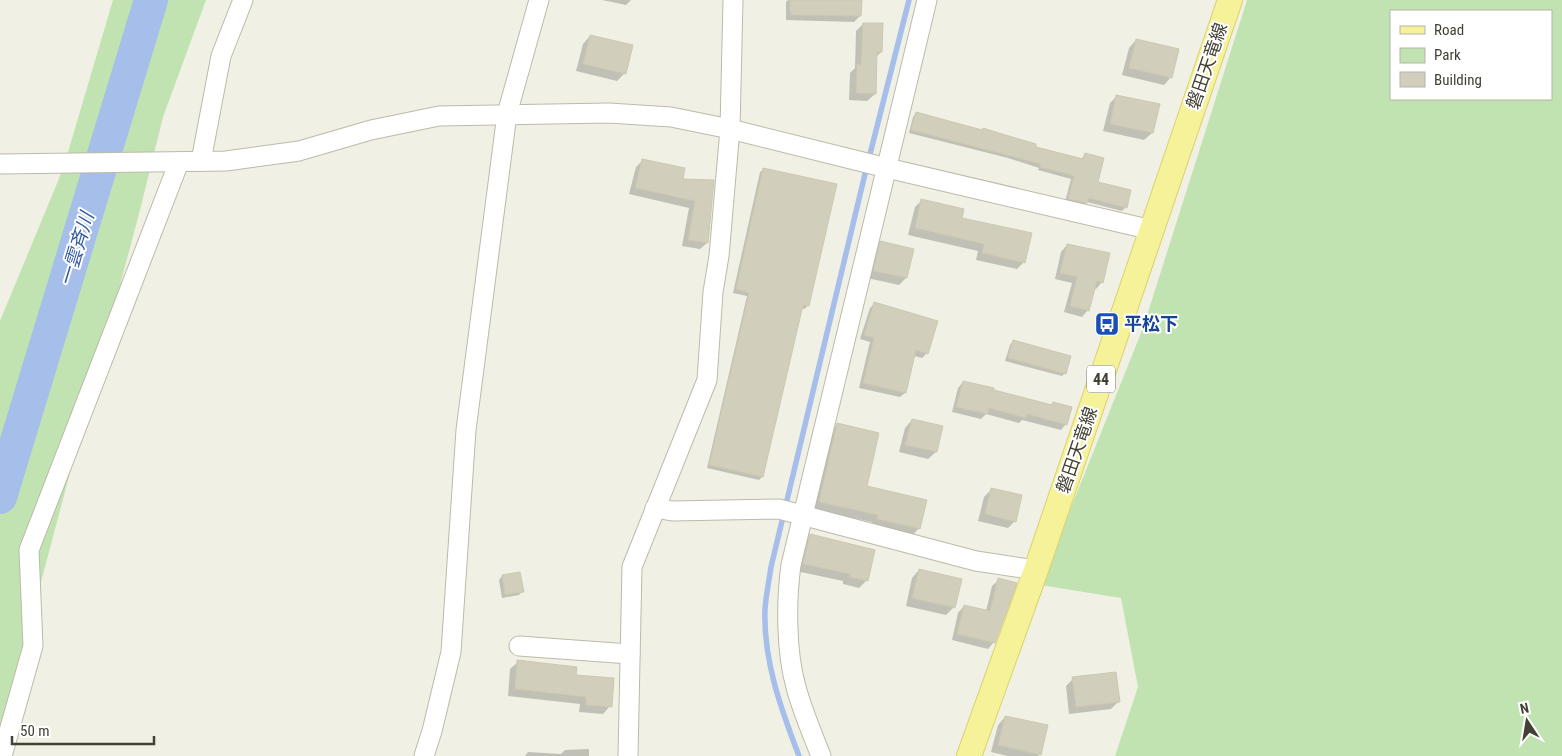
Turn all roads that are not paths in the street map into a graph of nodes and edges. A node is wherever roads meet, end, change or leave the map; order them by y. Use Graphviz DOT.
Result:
graph roads {
  1 [pos="244,0"];
  2 [pos="539,0"];
  3 [pos="733,0"];
  4 [pos="927,0"];
  5 [pos="1230,0"];
  6 [pos="507,114"];
  7 [pos="730,129"];
  8 [pos="171,162"];
  9 [pos="201,162"];
  10 [pos="0,164"];
  11 [pos="884,167"];
  12 [pos="1152,230"];
  13 [pos="654,508"];
  14 [pos="793,513"];
  15 [pos="1036,570"];
  16 [pos="519,646"];
  17 [pos="630,654"];
  18 [pos="2,756"];
  19 [pos="424,756"];
  20 [pos="628,756"];
  21 [pos="821,756"];
  22 [pos="969,756"];
  1 -- 9 [label="street"];
  2 -- 6 [label="street"];
  3 -- 7 [label="street"];
  4 -- 11 [label="street"];
  5 -- 12 [label="main road, 磐田天竜線 / 44"];
  6 -- 7 [label="street"];
  6 -- 9 [label="street"];
  6 -- 19 [label="street"];
  7 -- 11 [label="street"];
  7 -- 13 [label="street"];
  8 -- 9 [label="street"];
  8 -- 10 [label="street"];
  8 -- 18 [label="street"];
  11 -- 12 [label="street"];
  11 -- 14 [label="street"];
  12 -- 15 [label="main road, 磐田天竜線 / 44"];
  13 -- 14 [label="street"];
  13 -- 17 [label="street"];
  14 -- 15 [label="street"];
  14 -- 21 [label="street"];
  15 -- 22 [label="main road, 磐田天竜線 / 44"];
  16 -- 17 [label="street"];
  17 -- 20 [label="street"];
}
